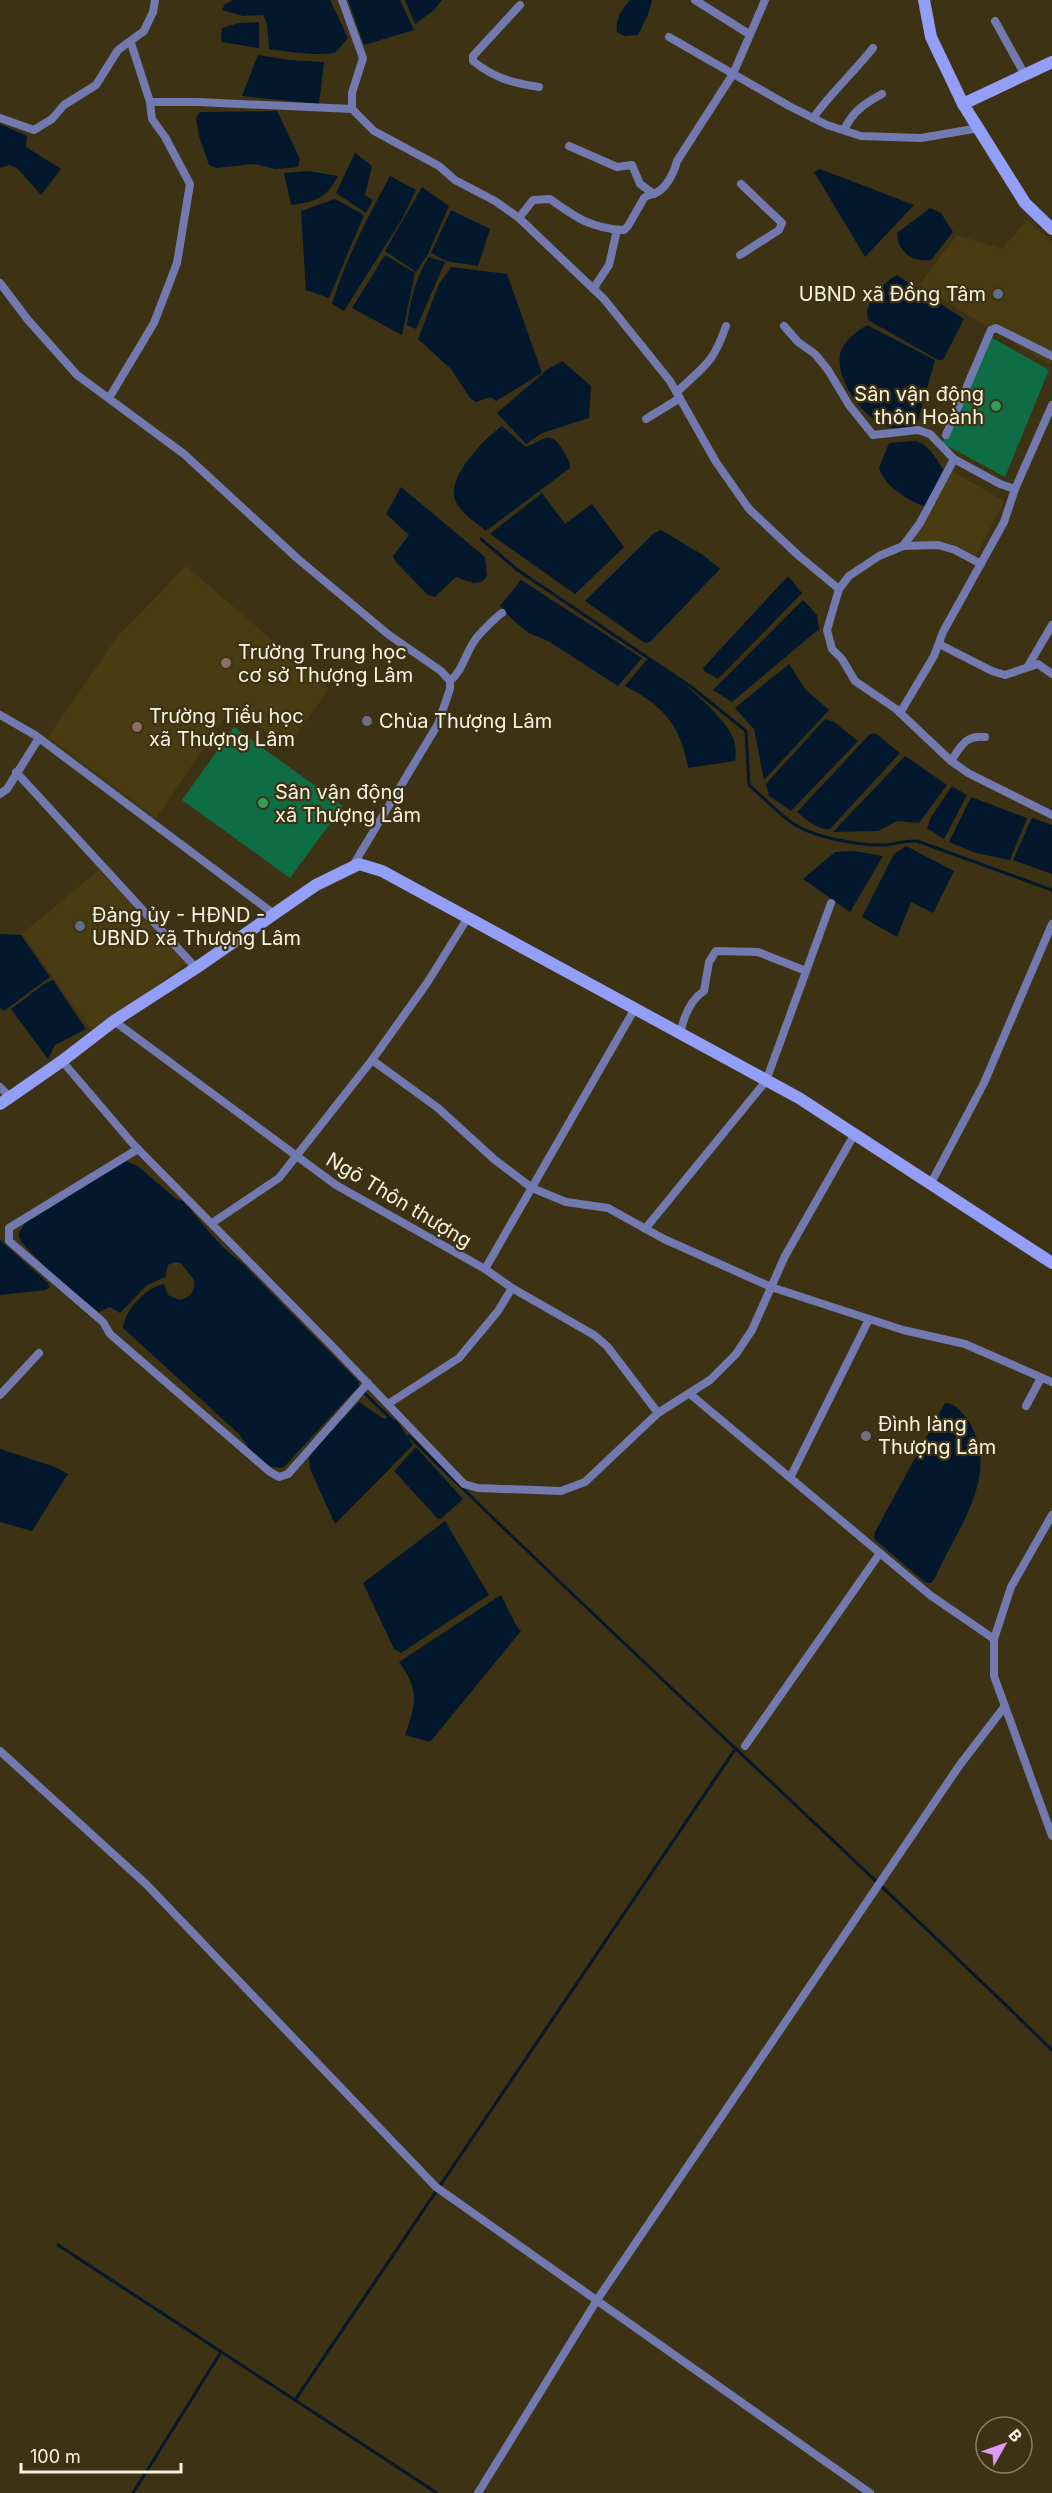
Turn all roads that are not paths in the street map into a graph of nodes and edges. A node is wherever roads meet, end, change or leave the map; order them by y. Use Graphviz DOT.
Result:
graph roads {
  1 [pos="154,0"];
  2 [pos="342,0"];
  3 [pos="695,0"];
  4 [pos="765,0"];
  5 [pos="924,0"];
  6 [pos="520,5"];
  7 [pos="995,21"];
  8 [pos="749,34"];
  9 [pos="669,37"];
  10 [pos="131,43"];
  11 [pos="873,48"];
  12 [pos="1052,62"];
  13 [pos="733,74"];
  14 [pos="1024,75"];
  15 [pos="538,87"];
  16 [pos="882,94"];
  17 [pos="150,102"];
  18 [pos="963,104"];
  19 [pos="352,109"];
  20 [pos="0,118"];
  21 [pos="813,118"];
  22 [pos="979,128"];
  23 [pos="844,130"];
  24 [pos="569,146"];
  25 [pos="741,184"];
  26 [pos="654,194"];
  27 [pos="519,218"];
  28 [pos="1052,229"];
  29 [pos="617,230"];
  30 [pos="740,255"];
  31 [pos="0,283"];
  32 [pos="594,289"];
  33 [pos="726,326"];
  34 [pos="784,326"];
  35 [pos="1052,356"];
  36 [pos="678,395"];
  37 [pos="109,398"];
  38 [pos="1052,405"];
  39 [pos="646,419"];
  40 [pos="946,435"];
  41 [pos="954,459"];
  42 [pos="1015,489"];
  43 [pos="903,546"];
  44 [pos="981,564"];
  45 [pos="839,589"];
  46 [pos="502,613"];
  47 [pos="1052,625"];
  48 [pos="939,644"];
  49 [pos="1028,666"];
  50 [pos="1052,674"];
  51 [pos="450,681"];
  52 [pos="900,713"];
  53 [pos="0,715"];
  54 [pos="985,737"];
  55 [pos="39,738"];
  56 [pos="951,761"];
  57 [pos="16,772"];
  58 [pos="0,794"];
  59 [pos="1052,815"];
  60 [pos="352,867"];
  61 [pos="831,903"];
  62 [pos="274,914"];
  63 [pos="467,919"];
  64 [pos="1052,924"];
  65 [pos="196,968"];
  66 [pos="806,971"];
  67 [pos="634,1010"];
  68 [pos="114,1021"];
  69 [pos="680,1035"];
  70 [pos="372,1060"];
  71 [pos="62,1061"];
  72 [pos="766,1081"];
  73 [pos="0,1087"];
  74 [pos="5,1100"];
  75 [pos="854,1135"];
  76 [pos="138,1149"];
  77 [pos="295,1155"];
  78 [pos="930,1185"];
  79 [pos="532,1188"];
  80 [pos="212,1223"];
  81 [pos="645,1229"];
  82 [pos="1052,1263"];
  83 [pos="485,1269"];
  84 [pos="771,1287"];
  85 [pos="512,1288"];
  86 [pos="868,1319"];
  87 [pos="39,1353"];
  88 [pos="1041,1378"];
  89 [pos="1052,1382"];
  90 [pos="368,1383"];
  91 [pos="690,1394"];
  92 [pos="0,1395"];
  93 [pos="388,1404"];
  94 [pos="1026,1406"];
  95 [pos="658,1413"];
  96 [pos="790,1478"];
  97 [pos="1052,1515"];
  98 [pos="880,1552"];
  99 [pos="994,1639"];
  100 [pos="1005,1706"];
  101 [pos="746,1746"];
  102 [pos="0,1751"];
  103 [pos="1052,1836"];
  104 [pos="597,2300"];
  105 [pos="478,2493"];
  106 [pos="870,2493"];
  1 -- 10 [label="street"];
  2 -- 19 [label="street"];
  3 -- 8 [label="street"];
  4 -- 8 [label="street"];
  5 -- 18 [label="street"];
  6 -- 15 [label="street"];
  7 -- 14 [label="street"];
  8 -- 13 [label="street"];
  9 -- 13 [label="street"];
  10 -- 17 [label="street"];
  10 -- 20 [label="street"];
  11 -- 21 [label="street"];
  12 -- 14 [label="street"];
  13 -- 21 [label="street"];
  13 -- 26 [label="street"];
  14 -- 18 [label="street"];
  16 -- 23 [label="street"];
  17 -- 19 [label="street"];
  17 -- 37 [label="street"];
  18 -- 22 [label="street"];
  19 -- 27 [label="street"];
  21 -- 23 [label="street"];
  22 -- 23 [label="street"];
  22 -- 28 [label="street"];
  24 -- 26 [label="street"];
  25 -- 30 [label="street"];
  26 -- 29 [label="street"];
  27 -- 29 [label="street"];
  27 -- 32 [label="street"];
  29 -- 32 [label="street"];
  31 -- 37 [label="street"];
  32 -- 36 [label="street"];
  33 -- 36 [label="street"];
  34 -- 41 [label="street"];
  35 -- 40 [label="street"];
  36 -- 39 [label="street"];
  36 -- 45 [label="street"];
  37 -- 51 [label="street"];
  38 -- 42 [label="street"];
  41 -- 42 [label="street"];
  41 -- 43 [label="street"];
  42 -- 44 [label="street"];
  43 -- 44 [label="street"];
  43 -- 45 [label="street"];
  44 -- 48 [label="street"];
  45 -- 52 [label="street"];
  46 -- 51 [label="street"];
  47 -- 49 [label="street"];
  48 -- 49 [label="street"];
  48 -- 52 [label="street"];
  49 -- 50 [label="street"];
  51 -- 60 [label="street"];
  52 -- 56 [label="street"];
  53 -- 55 [label="street"];
  54 -- 56 [label="street"];
  55 -- 57 [label="street"];
  55 -- 62 [label="street"];
  56 -- 59 [label="street"];
  57 -- 58 [label="street"];
  57 -- 65 [label="street"];
  60 -- 62 [label="street"];
  60 -- 63 [label="street"];
  61 -- 66 [label="street"];
  62 -- 65 [label="street"];
  63 -- 67 [label="street"];
  63 -- 70 [label="street"];
  64 -- 78 [label="street"];
  65 -- 68 [label="street"];
  66 -- 69 [label="street"];
  66 -- 72 [label="street"];
  67 -- 69 [label="street"];
  67 -- 79 [label="street"];
  68 -- 71 [label="street"];
  68 -- 77 [label="street, Ngõ Thôn thượng"];
  69 -- 72 [label="street"];
  70 -- 77 [label="street"];
  70 -- 79 [label="street"];
  71 -- 74 [label="street"];
  71 -- 76 [label="street"];
  72 -- 75 [label="street"];
  72 -- 81 [label="street"];
  73 -- 74 [label="street"];
  75 -- 78 [label="street"];
  75 -- 84 [label="street"];
  76 -- 80 [label="street"];
  76 -- 90 [label="street"];
  77 -- 80 [label="street"];
  77 -- 83 [label="street, Ngõ Thôn thượng"];
  78 -- 82 [label="street"];
  79 -- 81 [label="street"];
  79 -- 83 [label="street"];
  80 -- 90 [label="street"];
  81 -- 84 [label="street"];
  83 -- 85 [label="street, Ngõ Thôn thượng"];
  84 -- 86 [label="street"];
  84 -- 91 [label="street"];
  85 -- 93 [label="street"];
  85 -- 95 [label="street, Ngõ Thôn thượng"];
  86 -- 88 [label="street"];
  86 -- 96 [label="street"];
  87 -- 92 [label="street"];
  88 -- 89 [label="street"];
  88 -- 94 [label="street"];
  90 -- 93 [label="street"];
  91 -- 95 [label="street"];
  91 -- 96 [label="street"];
  93 -- 95 [label="street"];
  96 -- 98 [label="street"];
  97 -- 99 [label="street"];
  98 -- 99 [label="street"];
  98 -- 101 [label="street"];
  99 -- 100 [label="street"];
  100 -- 103 [label="street"];
  100 -- 104 [label="street"];
  102 -- 104 [label="street"];
  104 -- 105 [label="street"];
  104 -- 106 [label="street"];
}
